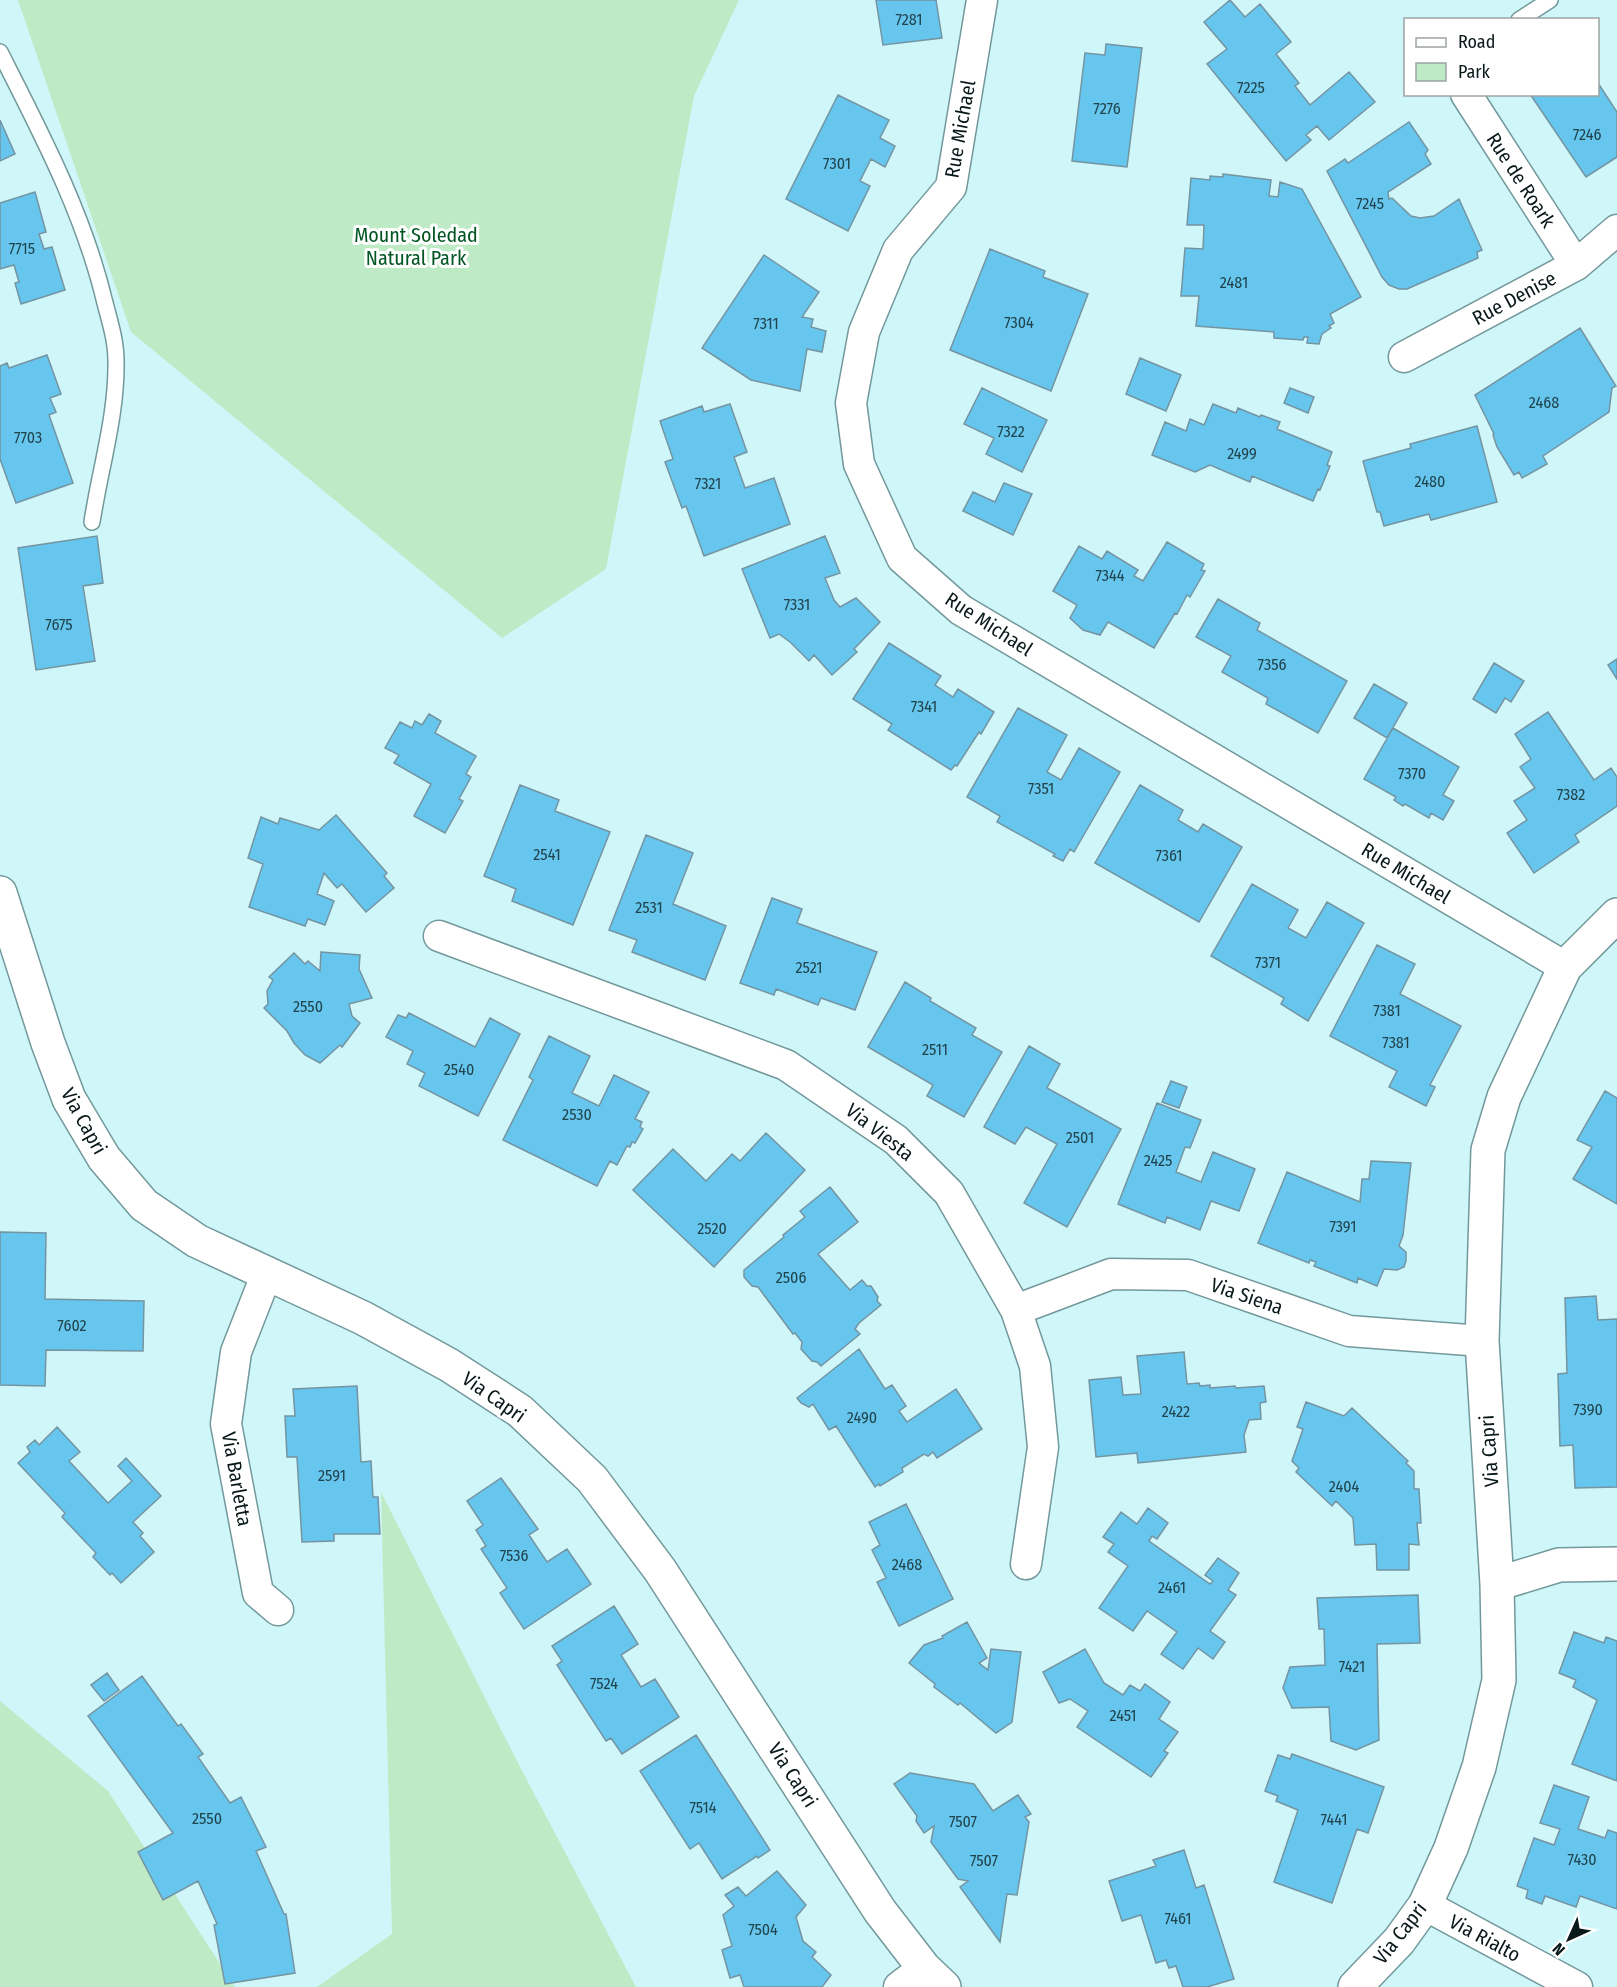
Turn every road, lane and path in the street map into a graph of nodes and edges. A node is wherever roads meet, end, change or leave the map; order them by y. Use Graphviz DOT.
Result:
graph roads {
  1 [pos="982,0"];
  2 [pos="1550,0"];
  3 [pos="1522,18"];
  4 [pos="0,52"];
  5 [pos="1467,96"];
  6 [pos="1617,230"];
  7 [pos="1576,265"];
  8 [pos="1404,357"];
  9 [pos="92,522"];
  10 [pos="0,893"];
  11 [pos="1617,915"];
  12 [pos="439,936"];
  13 [pos="1565,967"];
  14 [pos="267,1273"];
  15 [pos="1016,1310"];
  16 [pos="1482,1341"];
  17 [pos="1026,1564"];
  18 [pos="1617,1564"];
  19 [pos="1497,1584"];
  20 [pos="278,1610"];
  21 [pos="1425,1905"];
  22 [pos="922,1981"];
  23 [pos="1355,1987"];
  24 [pos="1577,1987"];
  1 -- 13 [label="street, Rue Michael"];
  2 -- 3 [label="lane"];
  4 -- 9 [label="lane"];
  5 -- 7 [label="street, Rue de Roark"];
  6 -- 7 [label="street, Rue Denise"];
  7 -- 8 [label="street, Rue Denise"];
  10 -- 14 [label="street, Via Capri"];
  11 -- 13 [label="street, Via Capri"];
  12 -- 15 [label="street, Via Viesta"];
  13 -- 16 [label="street, Via Capri"];
  14 -- 20 [label="street, Via Barletta"];
  14 -- 22 [label="street, Via Capri"];
  15 -- 16 [label="street, Via Siena"];
  15 -- 17 [label="street, Via Viesta"];
  16 -- 19 [label="street, Via Capri"];
  18 -- 19 [label="street"];
  19 -- 21 [label="street, Via Capri"];
  21 -- 23 [label="street, Via Capri"];
  21 -- 24 [label="street, Via Rialto"];
}
